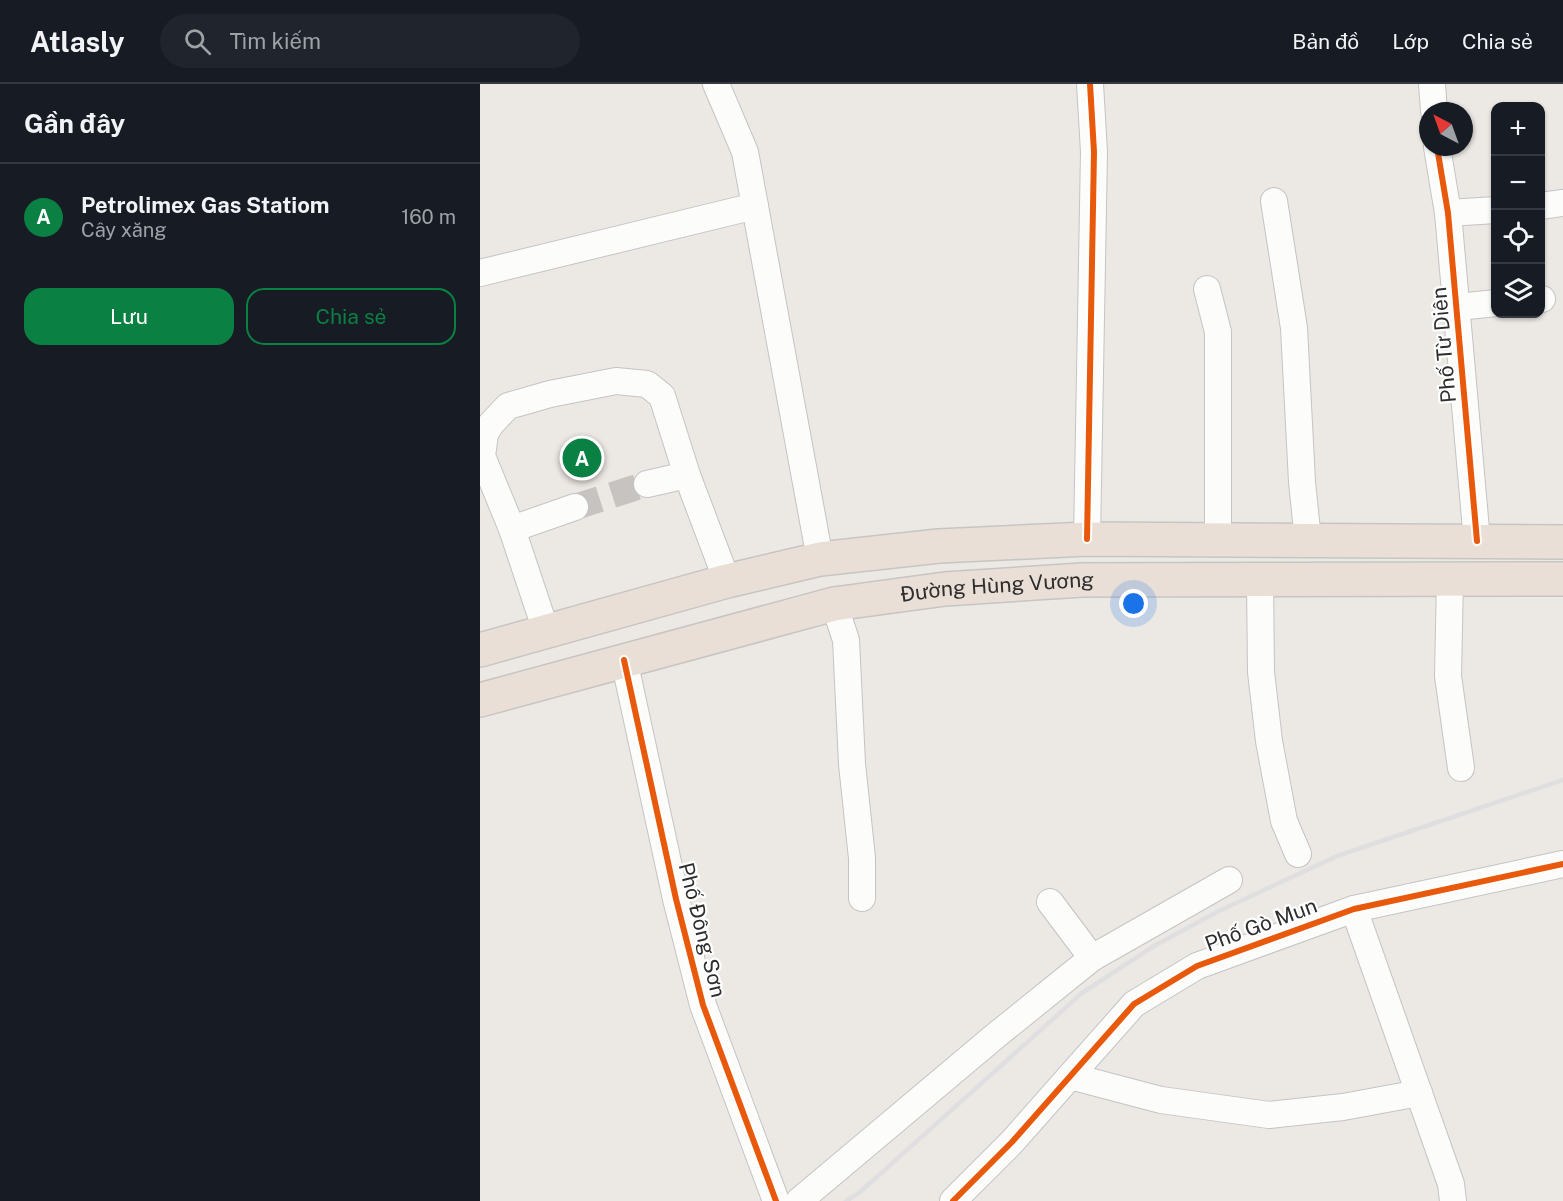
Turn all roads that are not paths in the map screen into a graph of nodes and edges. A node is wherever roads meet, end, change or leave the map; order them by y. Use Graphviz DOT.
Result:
graph roads {
  1 [pos="716,84"];
  2 [pos="1090,84"];
  3 [pos="1432,84"];
  4 [pos="1433,102"];
  5 [pos="1438,156"];
  6 [pos="1274,201"];
  7 [pos="1563,203"];
  8 [pos="1545,205"];
  9 [pos="755,206"];
  10 [pos="1491,210"];
  11 [pos="1448,213"];
  12 [pos="480,273"];
  13 [pos="1207,289"];
  14 [pos="1491,304"];
  15 [pos="1458,307"];
  16 [pos="687,475"];
  17 [pos="647,484"];
  18 [pos="575,507"];
  19 [pos="512,529"];
  20 [pos="1087,539"];
  21 [pos="1218,540"];
  22 [pos="1308,540"];
  23 [pos="1477,541"];
  24 [pos="1563,542"];
  25 [pos="820,559"];
  26 [pos="1450,578"];
  27 [pos="1260,579"];
  28 [pos="1563,579"];
  29 [pos="727,581"];
  30 [pos="834,604"];
  31 [pos="546,631"];
  32 [pos="480,650"];
  33 [pos="624,660"];
  34 [pos="480,700"];
  35 [pos="1461,768"];
  36 [pos="1298,854"];
  37 [pos="1563,864"];
  38 [pos="1229,880"];
  39 [pos="862,898"];
  40 [pos="1050,902"];
  41 [pos="1354,909"];
  42 [pos="1092,958"];
  43 [pos="1070,1076"];
  44 [pos="1419,1093"];
  45 [pos="776,1201"];
  46 [pos="800,1201"];
  47 [pos="953,1201"];
  48 [pos="1453,1201"];
  1 -- 9 [label="street"];
  2 -- 20 [label="street"];
  3 -- 4 [label="street"];
  5 -- 11 [label="street, Phố Từ Diên"];
  6 -- 22 [label="street"];
  7 -- 8 [label="street"];
  9 -- 12 [label="street"];
  9 -- 25 [label="street"];
  10 -- 11 [label="street"];
  11 -- 15 [label="street, Phố Từ Diên"];
  13 -- 21 [label="street"];
  14 -- 15 [label="street"];
  15 -- 23 [label="street, Phố Từ Diên"];
  16 -- 17 [label="street"];
  16 -- 19 [label="street"];
  16 -- 29 [label="street"];
  18 -- 19 [label="street"];
  19 -- 31 [label="street"];
  20 -- 21 [label="highway, Đường Hùng Vương"];
  20 -- 25 [label="highway, Đường Hùng Vương"];
  21 -- 22 [label="highway, Đường Hùng Vương"];
  22 -- 23 [label="highway, Đường Hùng Vương"];
  23 -- 24 [label="highway, Đường Hùng Vương"];
  25 -- 29 [label="highway, Đường Hùng Vương"];
  26 -- 27 [label="highway, Đường Hùng Vương"];
  26 -- 28 [label="highway, Đường Hùng Vương"];
  26 -- 35 [label="street"];
  27 -- 30 [label="highway, Đường Hùng Vương"];
  27 -- 36 [label="street"];
  29 -- 31 [label="highway, Đường Hùng Vương"];
  30 -- 33 [label="highway, Đường Hùng Vương"];
  30 -- 39 [label="street"];
  31 -- 32 [label="highway, Đường Hùng Vương"];
  33 -- 34 [label="highway, Đường Hùng Vương"];
  33 -- 45 [label="street, Phố Đông Sơn"];
  37 -- 41 [label="street, Phố Gò Mun"];
  38 -- 42 [label="street"];
  40 -- 42 [label="street"];
  41 -- 43 [label="street, Phố Gò Mun"];
  41 -- 44 [label="street"];
  42 -- 46 [label="street"];
  43 -- 44 [label="street"];
  43 -- 47 [label="street, Phố Gò Mun"];
  44 -- 48 [label="street"];
}
